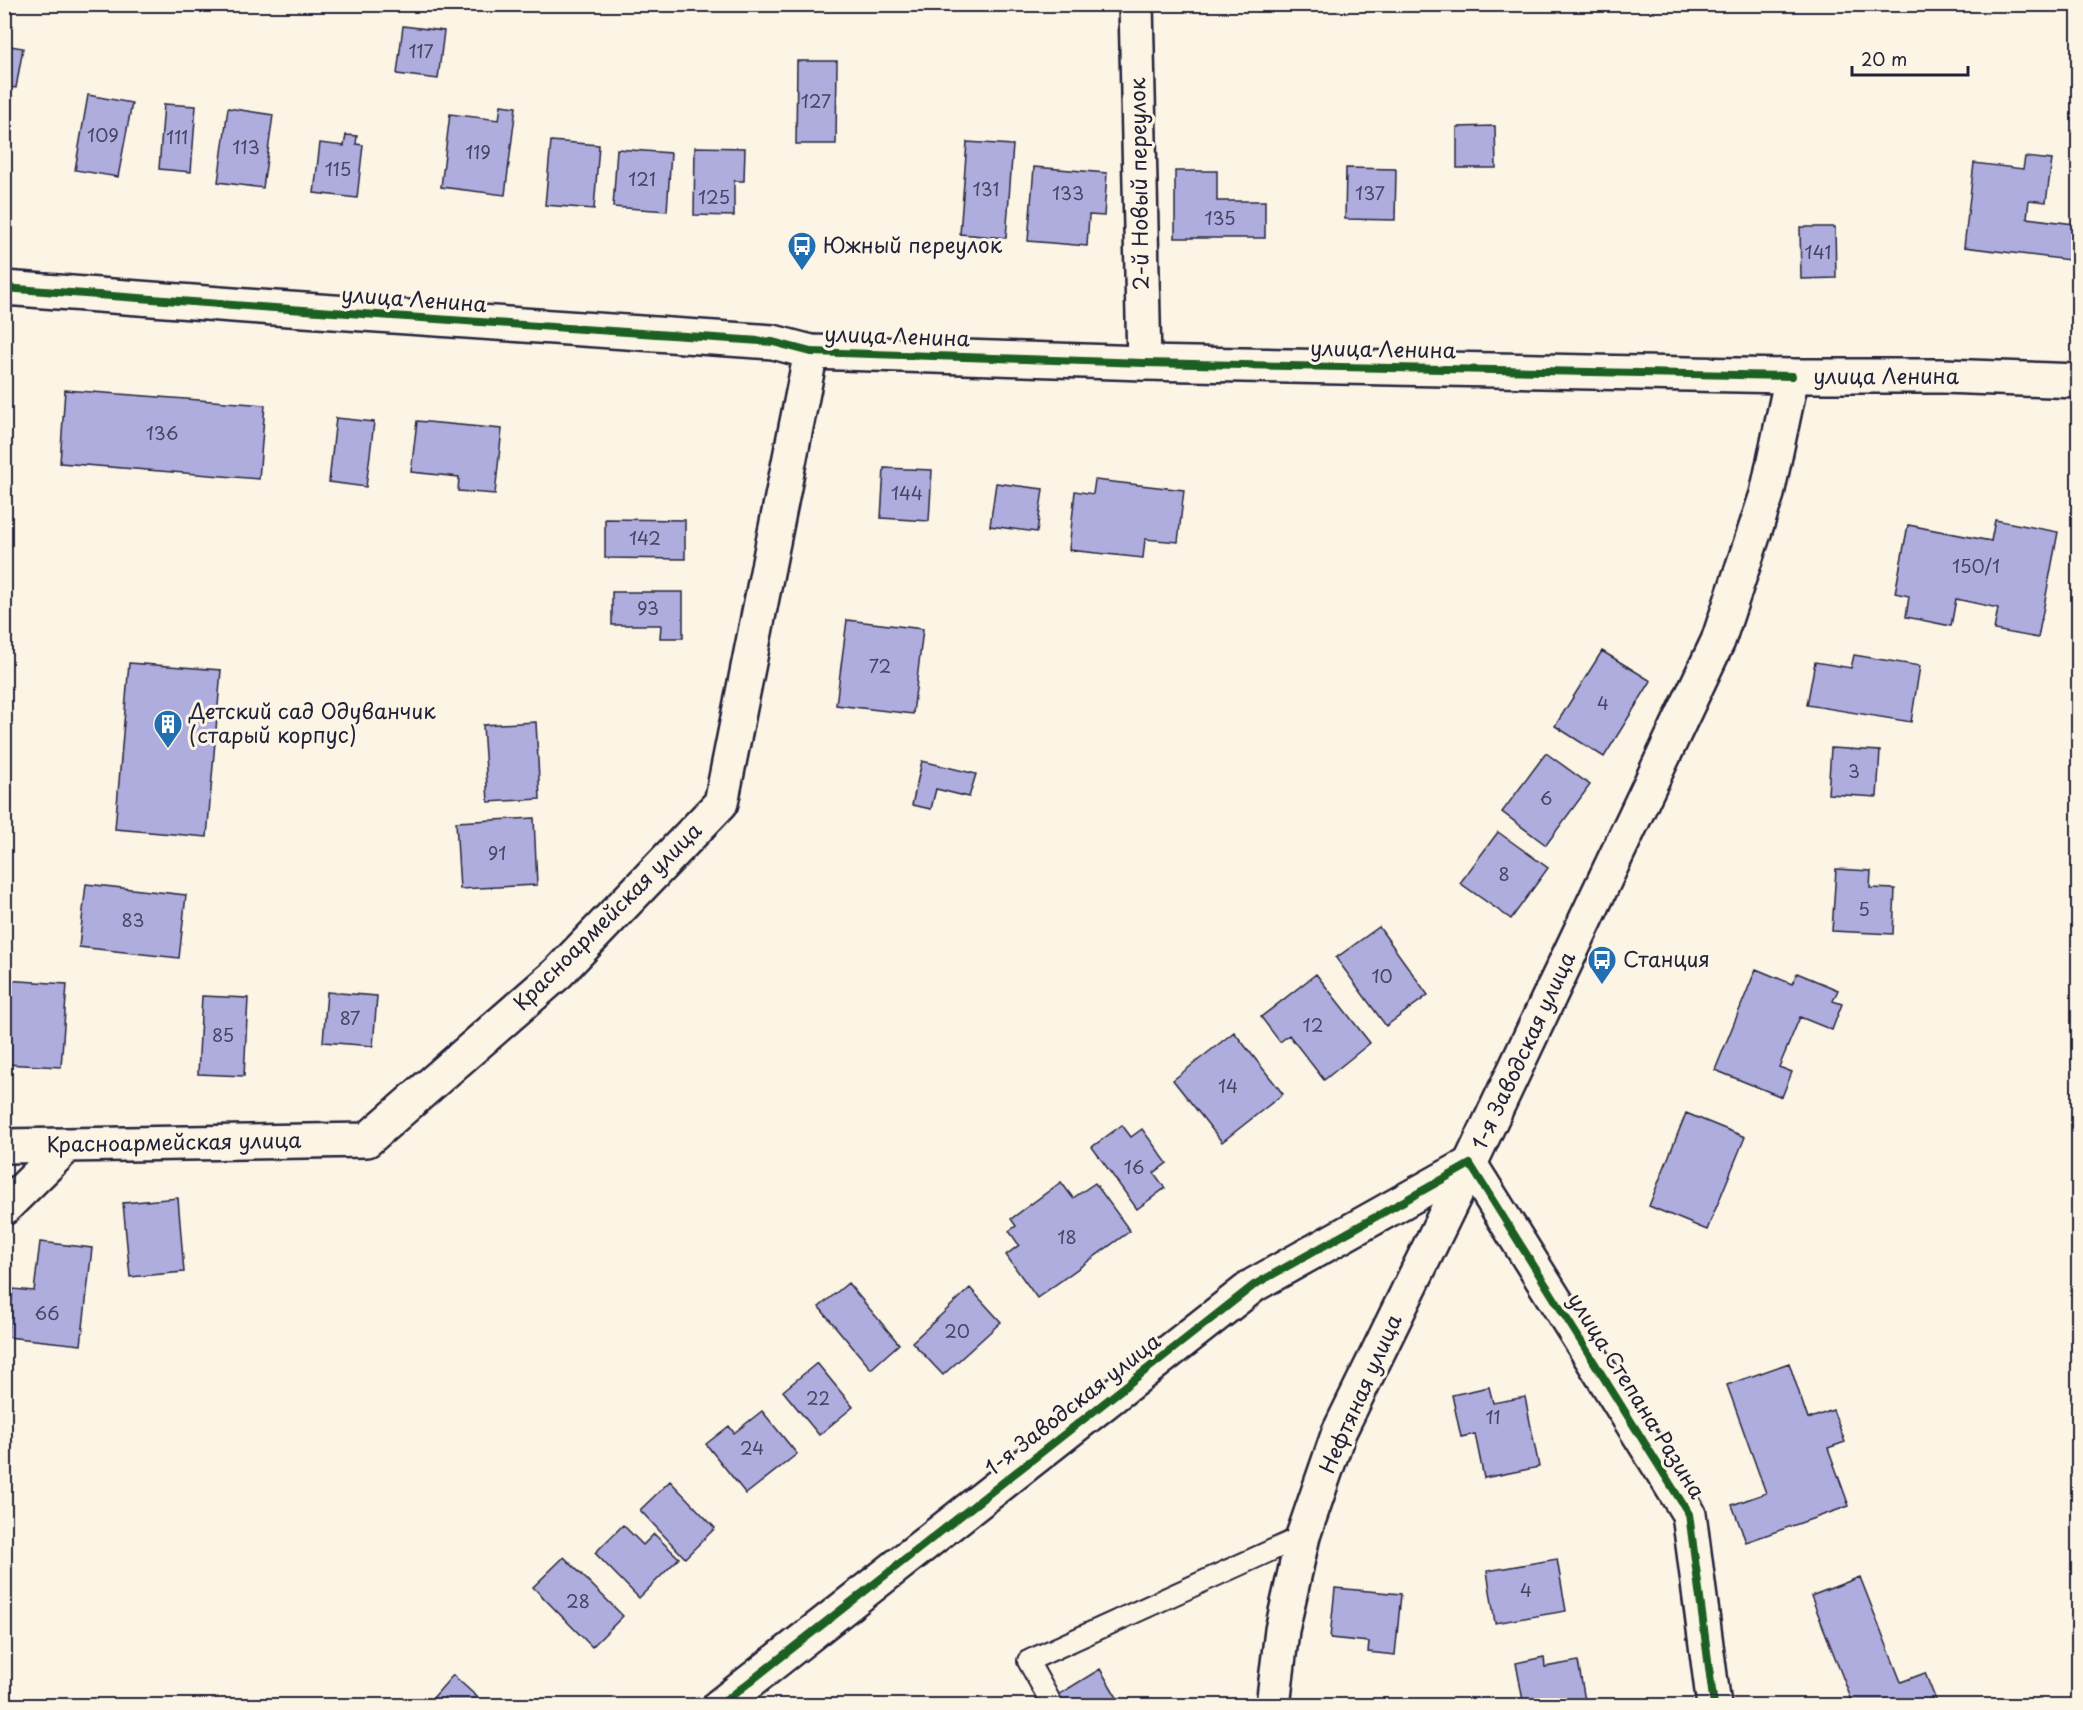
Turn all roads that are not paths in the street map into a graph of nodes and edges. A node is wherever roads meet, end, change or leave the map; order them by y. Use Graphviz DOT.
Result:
graph roads {
  1 [pos="1136,4"];
  2 [pos="4,288"];
  3 [pos="811,352"];
  4 [pos="1144,363"];
  5 [pos="1792,376"];
  6 [pos="2079,381"];
  7 [pos="68,1145"];
  8 [pos="4,1146"];
  9 [pos="1470,1164"];
  10 [pos="4,1208"];
  11 [pos="1303,1536"];
  12 [pos="719,1706"];
  13 [pos="1053,1706"];
  14 [pos="1273,1706"];
  15 [pos="1714,1706"];
  1 -- 4 [label="street, 2-й Новый переулок"];
  2 -- 3 [label="street, улица Ленина"];
  3 -- 4 [label="street, улица Ленина"];
  3 -- 7 [label="street, Красноармейская улица"];
  4 -- 5 [label="street, улица Ленина"];
  5 -- 6 [label="street, улица Ленина"];
  5 -- 9 [label="street, 1-я Заводская улица"];
  7 -- 8 [label="street, Красноармейская улица"];
  7 -- 10 [label="street"];
  9 -- 11 [label="street, Нефтяная улица"];
  9 -- 12 [label="street, 1-я Заводская улица"];
  9 -- 15 [label="street, улица Степана Разина"];
  11 -- 13 [label="lane"];
  11 -- 14 [label="street, Нефтяная улица"];
}
